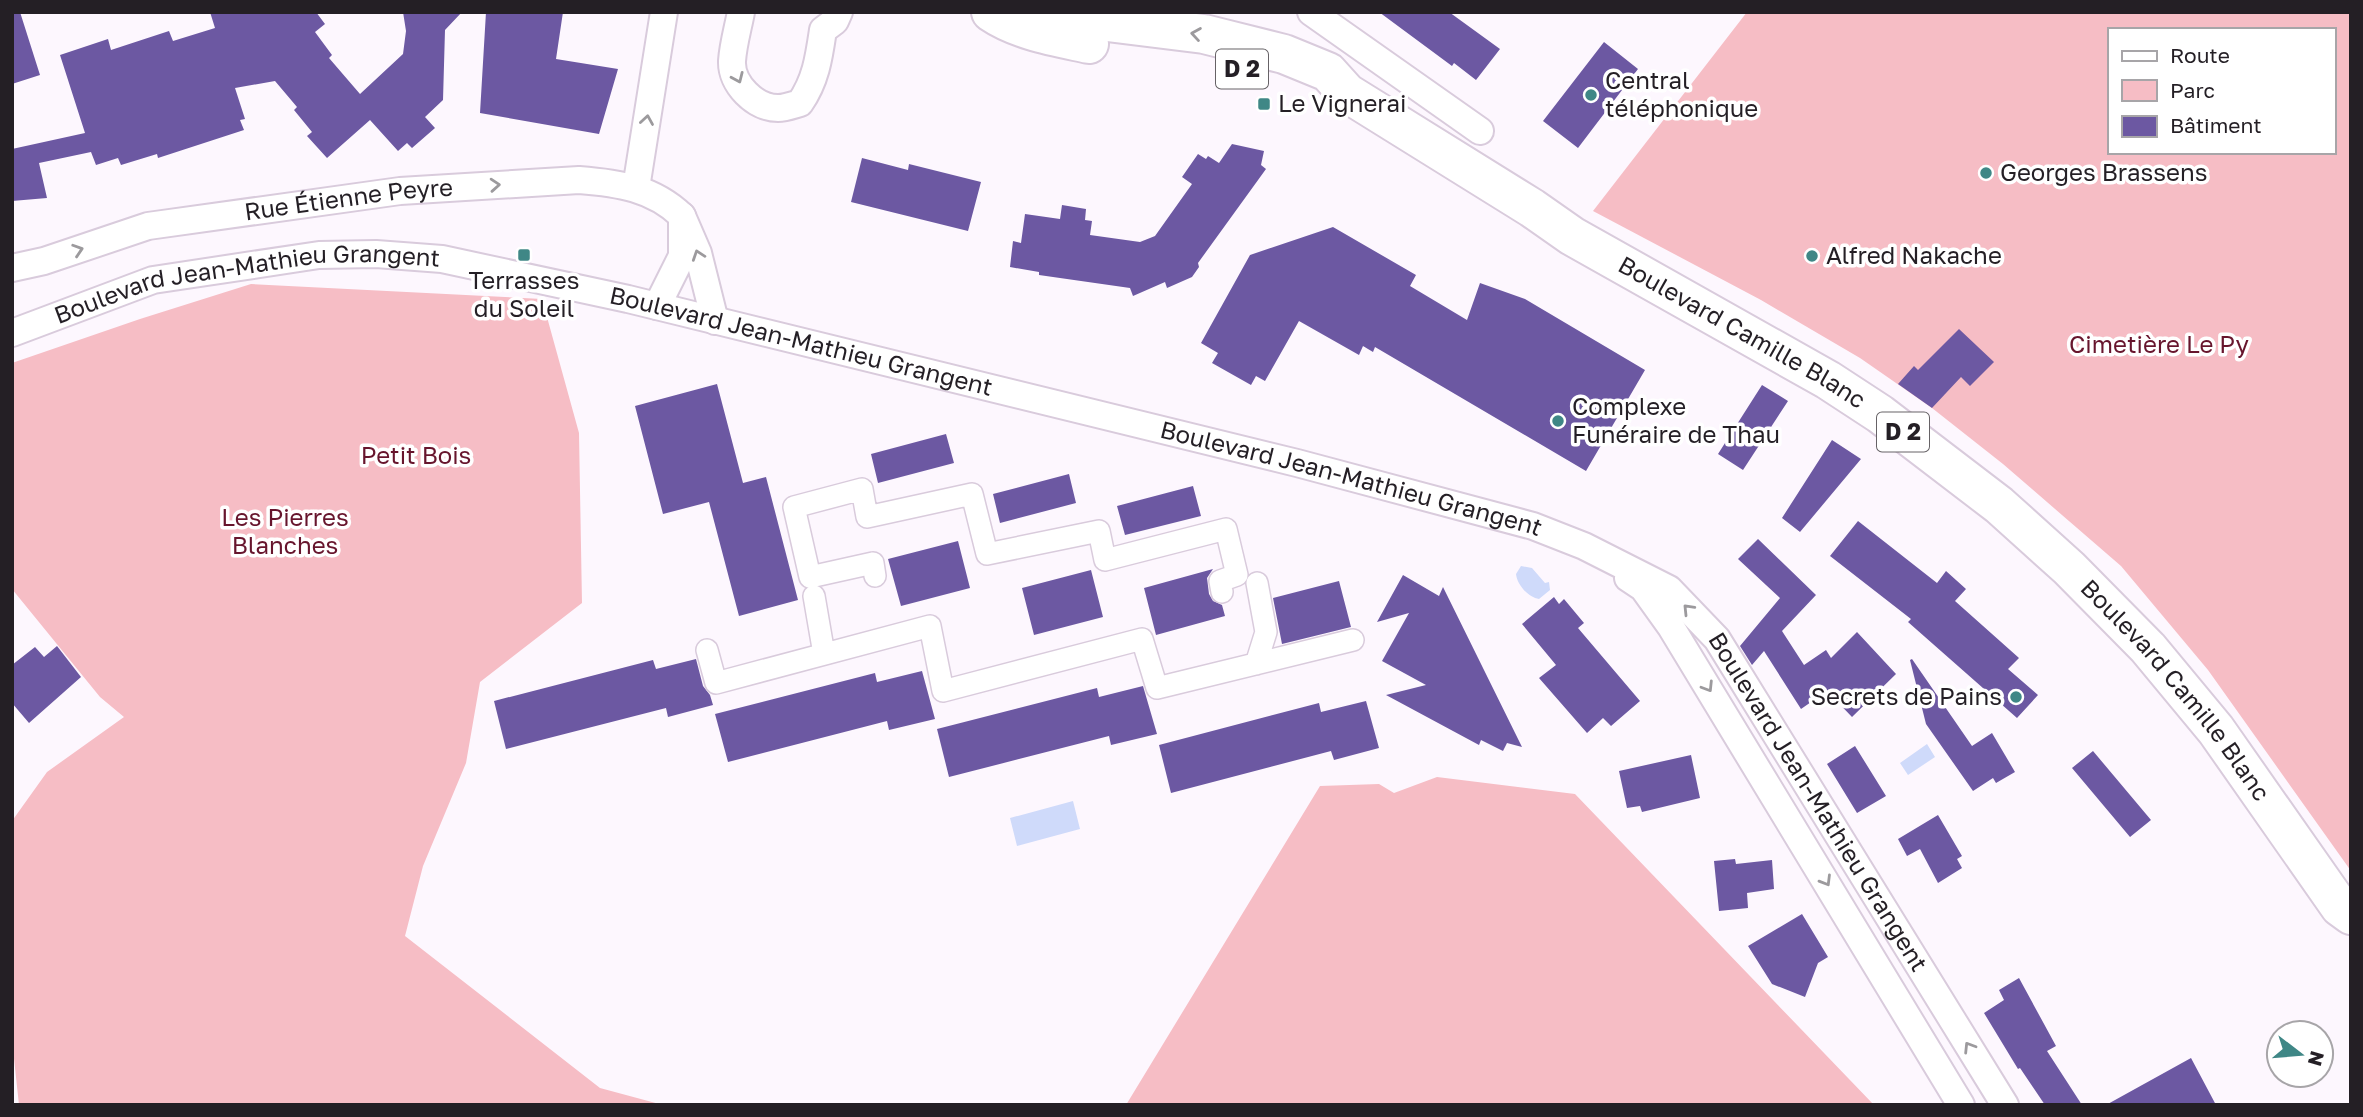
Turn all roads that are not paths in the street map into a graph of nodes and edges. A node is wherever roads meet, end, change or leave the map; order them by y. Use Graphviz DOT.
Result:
graph roads {
  1 [pos="664,12"];
  2 [pos="741,12"];
  3 [pos="991,12"];
  4 [pos="1056,12"];
  5 [pos="1311,12"];
  6 [pos="825,18"];
  7 [pos="1348,93"];
  8 [pos="1480,131"];
  9 [pos="636,188"];
  10 [pos="682,216"];
  11 [pos="12,268"];
  12 [pos="657,306"];
  13 [pos="715,321"];
  14 [pos="12,333"];
  15 [pos="1584,546"];
  16 [pos="875,576"];
  17 [pos="1257,583"];
  18 [pos="1222,592"];
  19 [pos="814,596"];
  20 [pos="1353,640"];
  21 [pos="708,650"];
  22 [pos="824,654"];
  23 [pos="1256,664"];
  24 [pos="2345,911"];
  25 [pos="2351,945"];
  26 [pos="1961,1105"];
  27 [pos="2005,1105"];
  9 -- 1 [label="street, one-way"];
  2 -- 6 [label="street, one-way"];
  3 -- 7 [label="main road, Boulevard Camille Blanc / D 2"];
  7 -- 4 [label="main road, Boulevard Camille Blanc / D 2, one-way"];
  5 -- 8 [label="street"];
  7 -- 24 [label="main road, Boulevard Camille Blanc / D 2"];
  9 -- 10 [label="street, Rue Étienne Peyre"];
  11 -- 9 [label="street, Rue Étienne Peyre, one-way"];
  10 -- 12 [label="street"];
  13 -- 10 [label="street, one-way"];
  12 -- 13 [label="street, Boulevard Jean-Mathieu Grangent"];
  12 -- 14 [label="street, Boulevard Jean-Mathieu Grangent"];
  13 -- 15 [label="street, Boulevard Jean-Mathieu Grangent"];
  15 -- 26 [label="street, Boulevard Jean-Mathieu Grangent, one-way"];
  27 -- 15 [label="street, Boulevard Jean-Mathieu Grangent, one-way"];
  16 -- 18 [label="street"];
  17 -- 23 [label="street"];
  19 -- 22 [label="street"];
  20 -- 23 [label="street"];
  21 -- 22 [label="street"];
  22 -- 23 [label="street"];
  24 -- 25 [label="main road, Boulevard Camille Blanc / D 2"];
}
